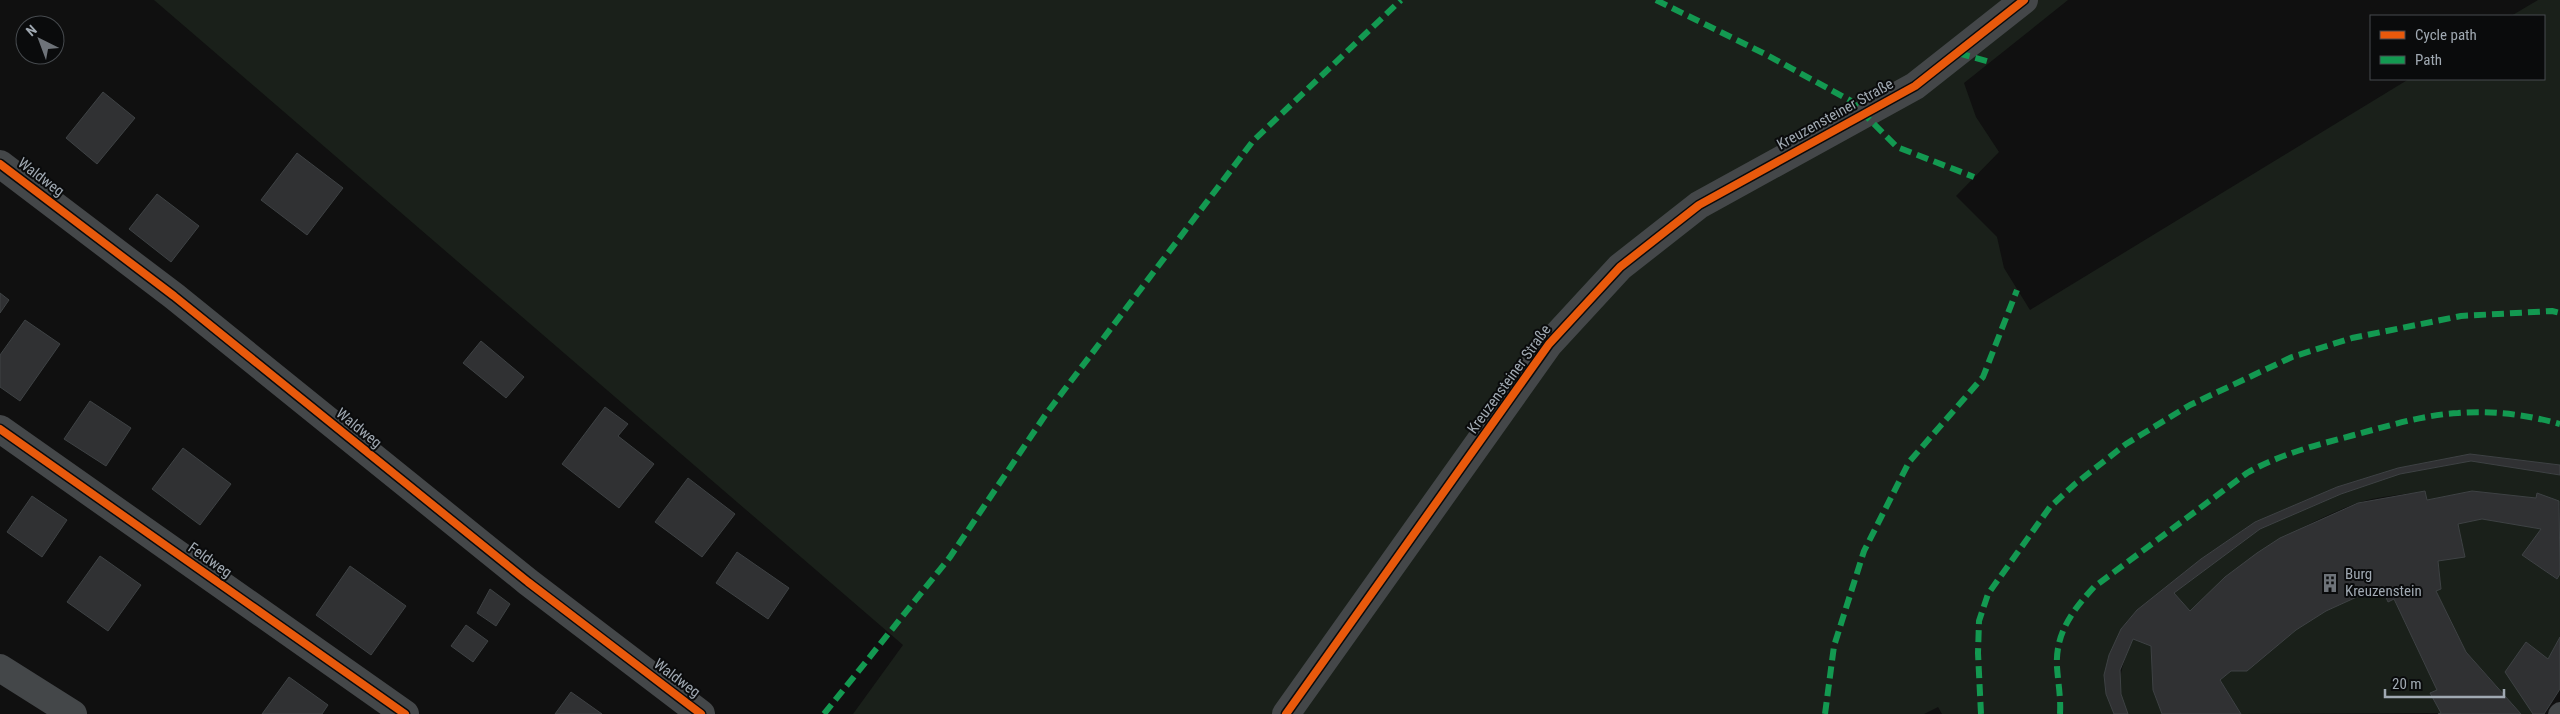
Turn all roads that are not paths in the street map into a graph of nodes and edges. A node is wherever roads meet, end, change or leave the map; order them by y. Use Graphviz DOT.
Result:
graph roads {
  1 [pos="2024,0"];
  2 [pos="0,164"];
  3 [pos="0,429"];
  4 [pos="0,668"];
  5 [pos="73,714"];
  6 [pos="405,714"];
  7 [pos="701,714"];
  8 [pos="1286,714"];
  1 -- 8 [label="street, Kreuzensteiner Straße"];
  2 -- 7 [label="street, Waldweg"];
  3 -- 6 [label="street, Feldweg"];
  4 -- 5 [label="street"];
}
